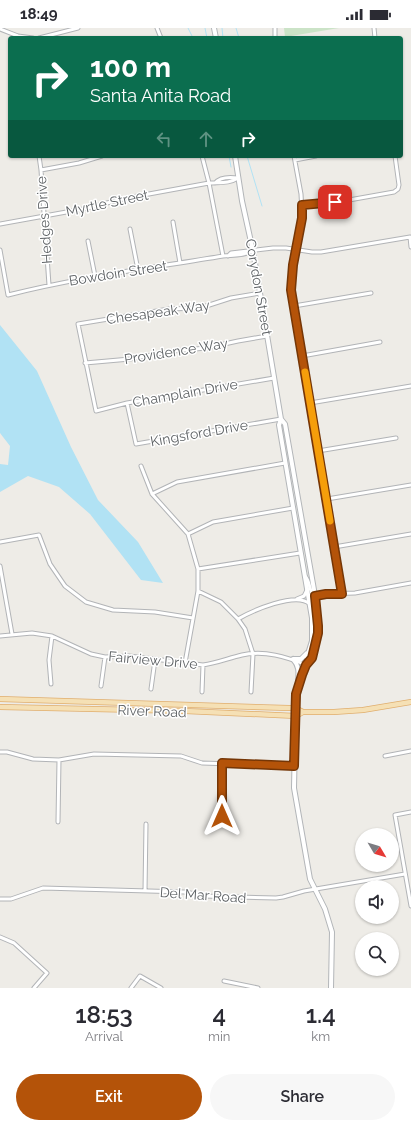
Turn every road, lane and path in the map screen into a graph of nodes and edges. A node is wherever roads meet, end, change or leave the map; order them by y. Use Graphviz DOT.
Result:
graph roads {
  1 [pos="0,28"];
  2 [pos="78,28"];
  3 [pos="16,36"];
  4 [pos="47,36"];
  5 [pos="39,158"];
  6 [pos="95,158"];
  7 [pos="202,158"];
  8 [pos="235,158"];
  9 [pos="295,158"];
  10 [pos="395,158"];
  11 [pos="41,170"];
  12 [pos="238,178"];
  13 [pos="209,184"];
  14 [pos="302,205"];
  15 [pos="44,216"];
  16 [pos="173,222"];
  17 [pos="0,224"];
  18 [pos="130,229"];
  19 [pos="88,241"];
  20 [pos="411,247"];
  21 [pos="0,250"];
  22 [pos="296,250"];
  23 [pos="253,251"];
  24 [pos="223,256"];
  25 [pos="180,263"];
  26 [pos="138,270"];
  27 [pos="95,276"];
  28 [pos="49,285"];
  29 [pos="260,293"];
  30 [pos="371,293"];
  31 [pos="294,306"];
  32 [pos="267,336"];
  33 [pos="380,342"];
  34 [pos="302,356"];
  35 [pos="85,363"];
  36 [pos="274,378"];
  37 [pos="411,386"];
  38 [pos="127,403"];
  39 [pos="310,403"];
  40 [pos="281,419"];
  41 [pos="396,438"];
  42 [pos="318,451"];
  43 [pos="286,463"];
  44 [pos="141,466"];
  45 [pos="411,485"];
  46 [pos="152,494"];
  47 [pos="327,499"];
  48 [pos="293,508"];
  49 [pos="188,534"];
  50 [pos="411,534"];
  51 [pos="0,542"];
  52 [pos="334,547"];
  53 [pos="300,553"];
  54 [pos="0,566"];
  55 [pos="198,569"];
  56 [pos="305,576"];
  57 [pos="411,583"];
  58 [pos="307,589"];
  59 [pos="198,591"];
  60 [pos="342,594"];
  61 [pos="315,596"];
  62 [pos="295,600"];
  63 [pos="310,604"];
  64 [pos="193,618"];
  65 [pos="238,619"];
  66 [pos="12,634"];
  67 [pos="0,636"];
  68 [pos="52,636"];
  69 [pos="312,641"];
  70 [pos="253,654"];
  71 [pos="105,657"];
  72 [pos="293,659"];
  73 [pos="156,660"];
  74 [pos="185,663"];
  75 [pos="203,665"];
  76 [pos="306,665"];
  77 [pos="51,684"];
  78 [pos="298,685"];
  79 [pos="101,686"];
  80 [pos="151,689"];
  81 [pos="202,692"];
  82 [pos="252,692"];
  83 [pos="0,699"];
  84 [pos="411,702"];
  85 [pos="0,707"];
  86 [pos="296,708"];
  87 [pos="303,712"];
  88 [pos="296,716"];
  89 [pos="0,752"];
  90 [pos="411,752"];
  91 [pos="385,756"];
  92 [pos="59,760"];
  93 [pos="222,763"];
  94 [pos="294,766"];
  95 [pos="411,812"];
  96 [pos="222,816"];
  97 [pos="58,822"];
  98 [pos="146,824"];
  99 [pos="405,874"];
  100 [pos="314,890"];
  101 [pos="145,891"];
  102 [pos="0,899"];
  103 [pos="411,906"];
  104 [pos="0,937"];
  105 [pos="224,981"];
  106 [pos="34,988"];
  107 [pos="131,988"];
  108 [pos="161,988"];
  109 [pos="258,988"];
  110 [pos="331,988"];
  1 -- 3 [label="street"];
  2 -- 4 [label="street"];
  5 -- 11 [label="street, Hedges Drive"];
  6 -- 11 [label="street"];
  7 -- 13 [label="street"];
  8 -- 12 [label="main road, Corydon Street"];
  9 -- 14 [label="street"];
  10 -- 14 [label="street"];
  11 -- 15 [label="street, Hedges Drive"];
  12 -- 13 [label="street, Myrtle Street"];
  12 -- 23 [label="main road, Corydon Street"];
  13 -- 15 [label="street, Myrtle Street"];
  13 -- 24 [label="street"];
  14 -- 22 [label="street"];
  15 -- 17 [label="street, Myrtle Street"];
  15 -- 28 [label="street, Hedges Drive"];
  16 -- 25 [label="street"];
  18 -- 26 [label="street"];
  19 -- 27 [label="street"];
  20 -- 22 [label="street, Bowdoin Street"];
  21 -- 28 [label="street, Bowdoin Street"];
  22 -- 23 [label="street, Bowdoin Street"];
  22 -- 31 [label="street"];
  23 -- 24 [label="street, Bowdoin Street"];
  23 -- 29 [label="main road, Corydon Street"];
  24 -- 25 [label="street, Bowdoin Street"];
  25 -- 26 [label="street, Bowdoin Street"];
  26 -- 27 [label="street, Bowdoin Street"];
  27 -- 28 [label="street, Bowdoin Street"];
  29 -- 32 [label="main road, Corydon Street"];
  29 -- 35 [label="street, Chesapeak Way"];
  30 -- 31 [label="street"];
  31 -- 34 [label="street"];
  32 -- 35 [label="street, Providence Way"];
  32 -- 36 [label="main road, Corydon Street"];
  33 -- 34 [label="street"];
  34 -- 39 [label="street"];
  35 -- 38 [label="street, Champlain Drive"];
  36 -- 38 [label="street, Champlain Drive"];
  36 -- 40 [label="main road, Corydon Street"];
  37 -- 39 [label="street"];
  38 -- 40 [label="street, Kingsford Drive"];
  39 -- 42 [label="street"];
  40 -- 43 [label="main road, Corydon Street"];
  40 -- 61 [label="main road, Corydon Street"];
  41 -- 42 [label="street"];
  42 -- 47 [label="street"];
  43 -- 46 [label="street"];
  43 -- 48 [label="main road, Corydon Street"];
  44 -- 46 [label="street"];
  45 -- 47 [label="street"];
  46 -- 49 [label="street"];
  47 -- 52 [label="street"];
  48 -- 49 [label="street"];
  48 -- 53 [label="main road, Corydon Street"];
  49 -- 55 [label="street"];
  50 -- 52 [label="street"];
  51 -- 64 [label="street"];
  52 -- 60 [label="street"];
  53 -- 55 [label="street"];
  53 -- 56 [label="main road, Corydon Street"];
  54 -- 66 [label="street"];
  55 -- 59 [label="street"];
  56 -- 58 [label="main road, Corydon Street"];
  56 -- 61 [label="street, Corydon Street"];
  57 -- 60 [label="street"];
  58 -- 62 [label="street"];
  58 -- 63 [label="main road, Corydon Street"];
  59 -- 64 [label="street"];
  59 -- 65 [label="street"];
  60 -- 61 [label="street"];
  61 -- 63 [label="street"];
  61 -- 76 [label="main road, Corydon Street"];
  62 -- 63 [label="street"];
  62 -- 65 [label="street"];
  63 -- 69 [label="main road, Corydon Street"];
  64 -- 74 [label="street"];
  65 -- 70 [label="street"];
  66 -- 67 [label="street, Fairview Drive"];
  66 -- 68 [label="street, Fairview Drive"];
  68 -- 71 [label="street, Fairview Drive"];
  68 -- 77 [label="street"];
  69 -- 72 [label="main road"];
  69 -- 76 [label="main road, Corydon Street"];
  70 -- 72 [label="street, Fairview Drive"];
  70 -- 75 [label="street, Fairview Drive"];
  70 -- 82 [label="street"];
  71 -- 73 [label="street, Fairview Drive"];
  71 -- 79 [label="street"];
  72 -- 76 [label="street, Fairview Drive"];
  72 -- 78 [label="main road"];
  73 -- 74 [label="street, Fairview Drive"];
  73 -- 80 [label="street"];
  74 -- 75 [label="street, Fairview Drive"];
  75 -- 81 [label="street"];
  76 -- 78 [label="main road, Corydon Street"];
  78 -- 86 [label="main road, Corydon Street"];
  83 -- 86 [label="main road, River Road"];
  84 -- 87 [label="main road, River Road"];
  85 -- 88 [label="main road, River Road"];
  86 -- 87 [label="main road, River Road"];
  86 -- 88 [label="main road, Corydon Street"];
  87 -- 88 [label="main road, River Road"];
  88 -- 94 [label="main road, Corydon Street"];
  89 -- 92 [label="street"];
  90 -- 91 [label="street"];
  92 -- 93 [label="street"];
  92 -- 97 [label="street"];
  93 -- 94 [label="street"];
  93 -- 96 [label="street"];
  94 -- 100 [label="main road, Corydon Street"];
  95 -- 99 [label="street"];
  98 -- 101 [label="street"];
  99 -- 100 [label="street, Del Mar Road"];
  99 -- 103 [label="street"];
  100 -- 101 [label="street, Del Mar Road"];
  100 -- 110 [label="main road, Corydon Street"];
  101 -- 102 [label="street, Del Mar Road"];
  104 -- 106 [label="street"];
  105 -- 109 [label="street"];
  107 -- 108 [label="street"];
}
